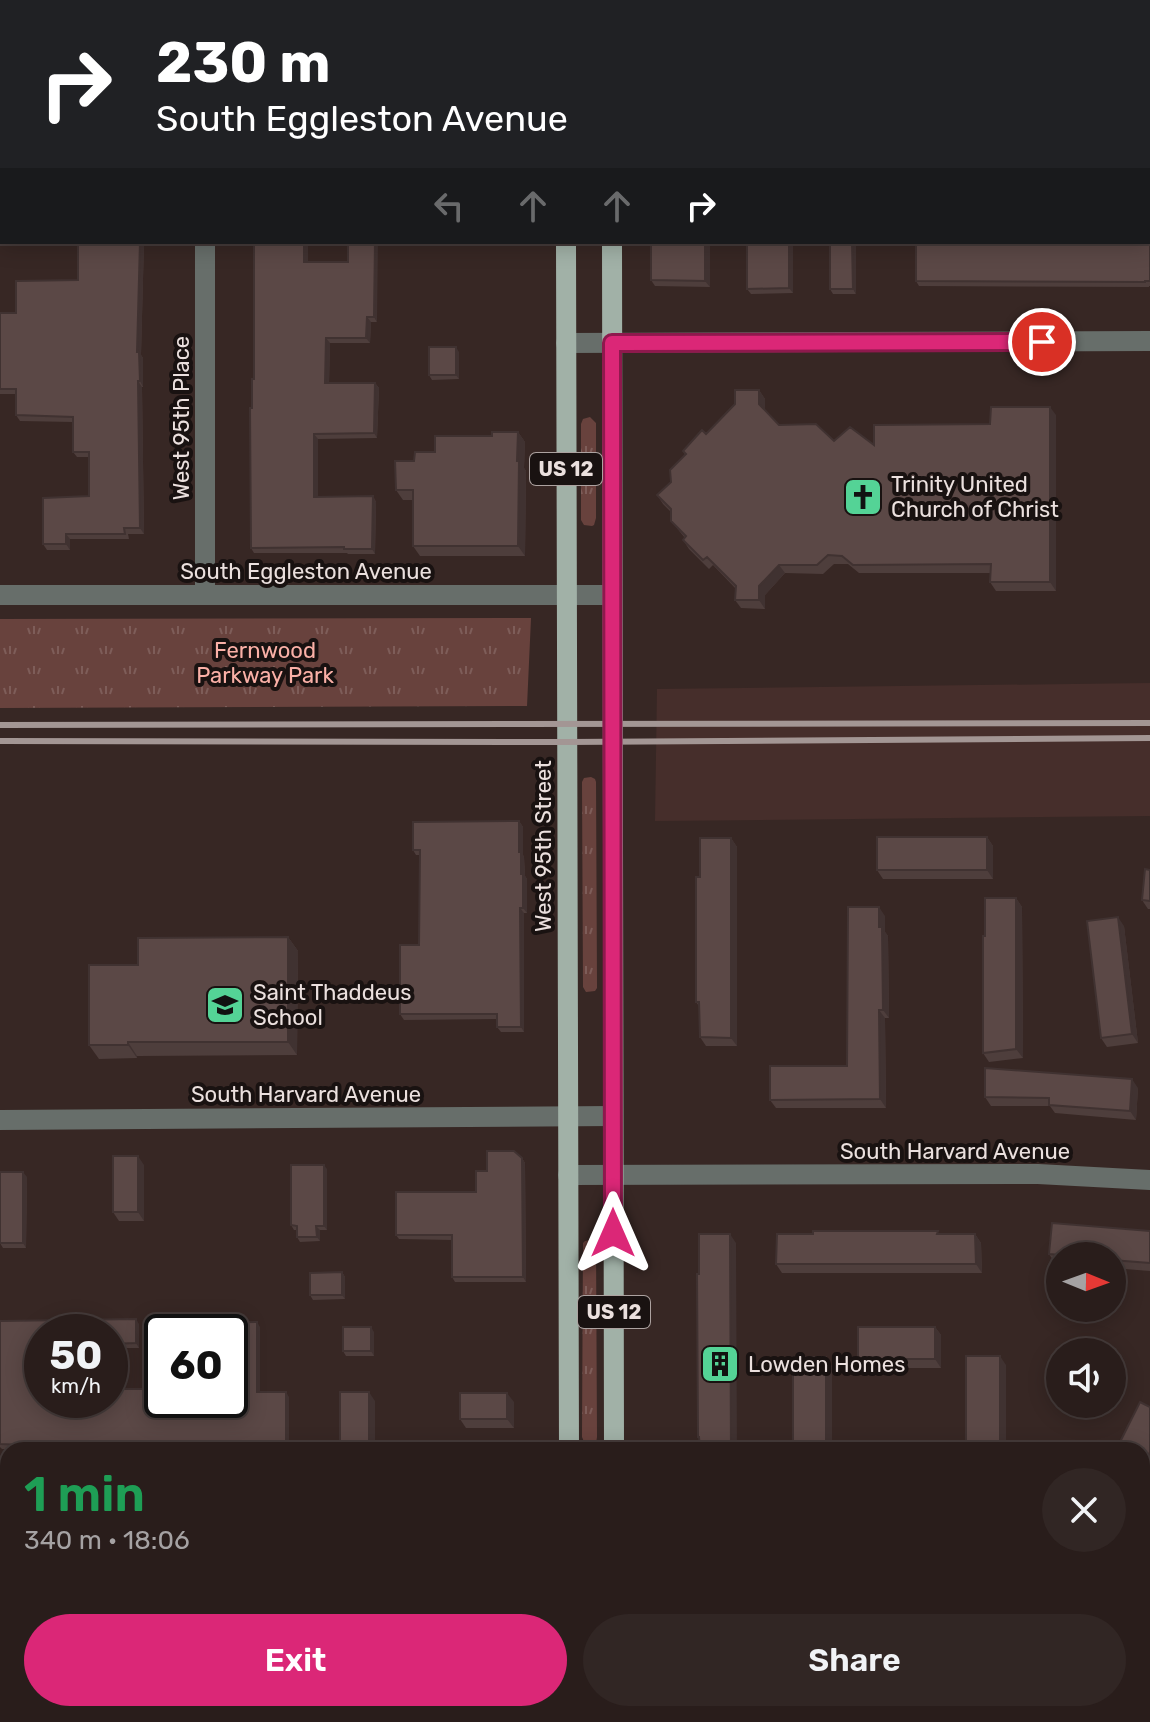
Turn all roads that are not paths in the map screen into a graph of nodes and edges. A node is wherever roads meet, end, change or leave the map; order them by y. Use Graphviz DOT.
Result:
graph roads {
  1 [pos="205,244"];
  2 [pos="566,244"];
  3 [pos="612,244"];
  4 [pos="1150,341"];
  5 [pos="566,343"];
  6 [pos="612,343"];
  7 [pos="0,595"];
  8 [pos="205,595"];
  9 [pos="566,595"];
  10 [pos="612,595"];
  11 [pos="568,1116"];
  12 [pos="613,1116"];
  13 [pos="0,1120"];
  14 [pos="568,1175"];
  15 [pos="613,1175"];
  16 [pos="1150,1180"];
  17 [pos="569,1442"];
  18 [pos="614,1442"];
  1 -- 8 [label="street, West 95th Place"];
  2 -- 5 [label="main road, West 95th Street / US 12"];
  3 -- 6 [label="main road, US 12"];
  4 -- 6 [label="street"];
  5 -- 6 [label="street"];
  5 -- 9 [label="main road, West 95th Street / US 12"];
  6 -- 10 [label="main road, US 12"];
  7 -- 8 [label="street, South Eggleston Avenue"];
  8 -- 9 [label="street, South Eggleston Avenue"];
  9 -- 10 [label="street, South Eggleston Avenue"];
  9 -- 11 [label="main road, West 95th Street / US 12"];
  10 -- 12 [label="main road, US 12"];
  11 -- 12 [label="street, South Harvard Avenue"];
  11 -- 13 [label="street, South Harvard Avenue"];
  11 -- 14 [label="main road, West 95th Street / US 12"];
  12 -- 15 [label="main road, US 12"];
  14 -- 15 [label="street, South Harvard Avenue"];
  14 -- 17 [label="main road, West 95th Street / US 12"];
  15 -- 16 [label="street, South Harvard Avenue"];
  15 -- 18 [label="main road, US 12"];
}
